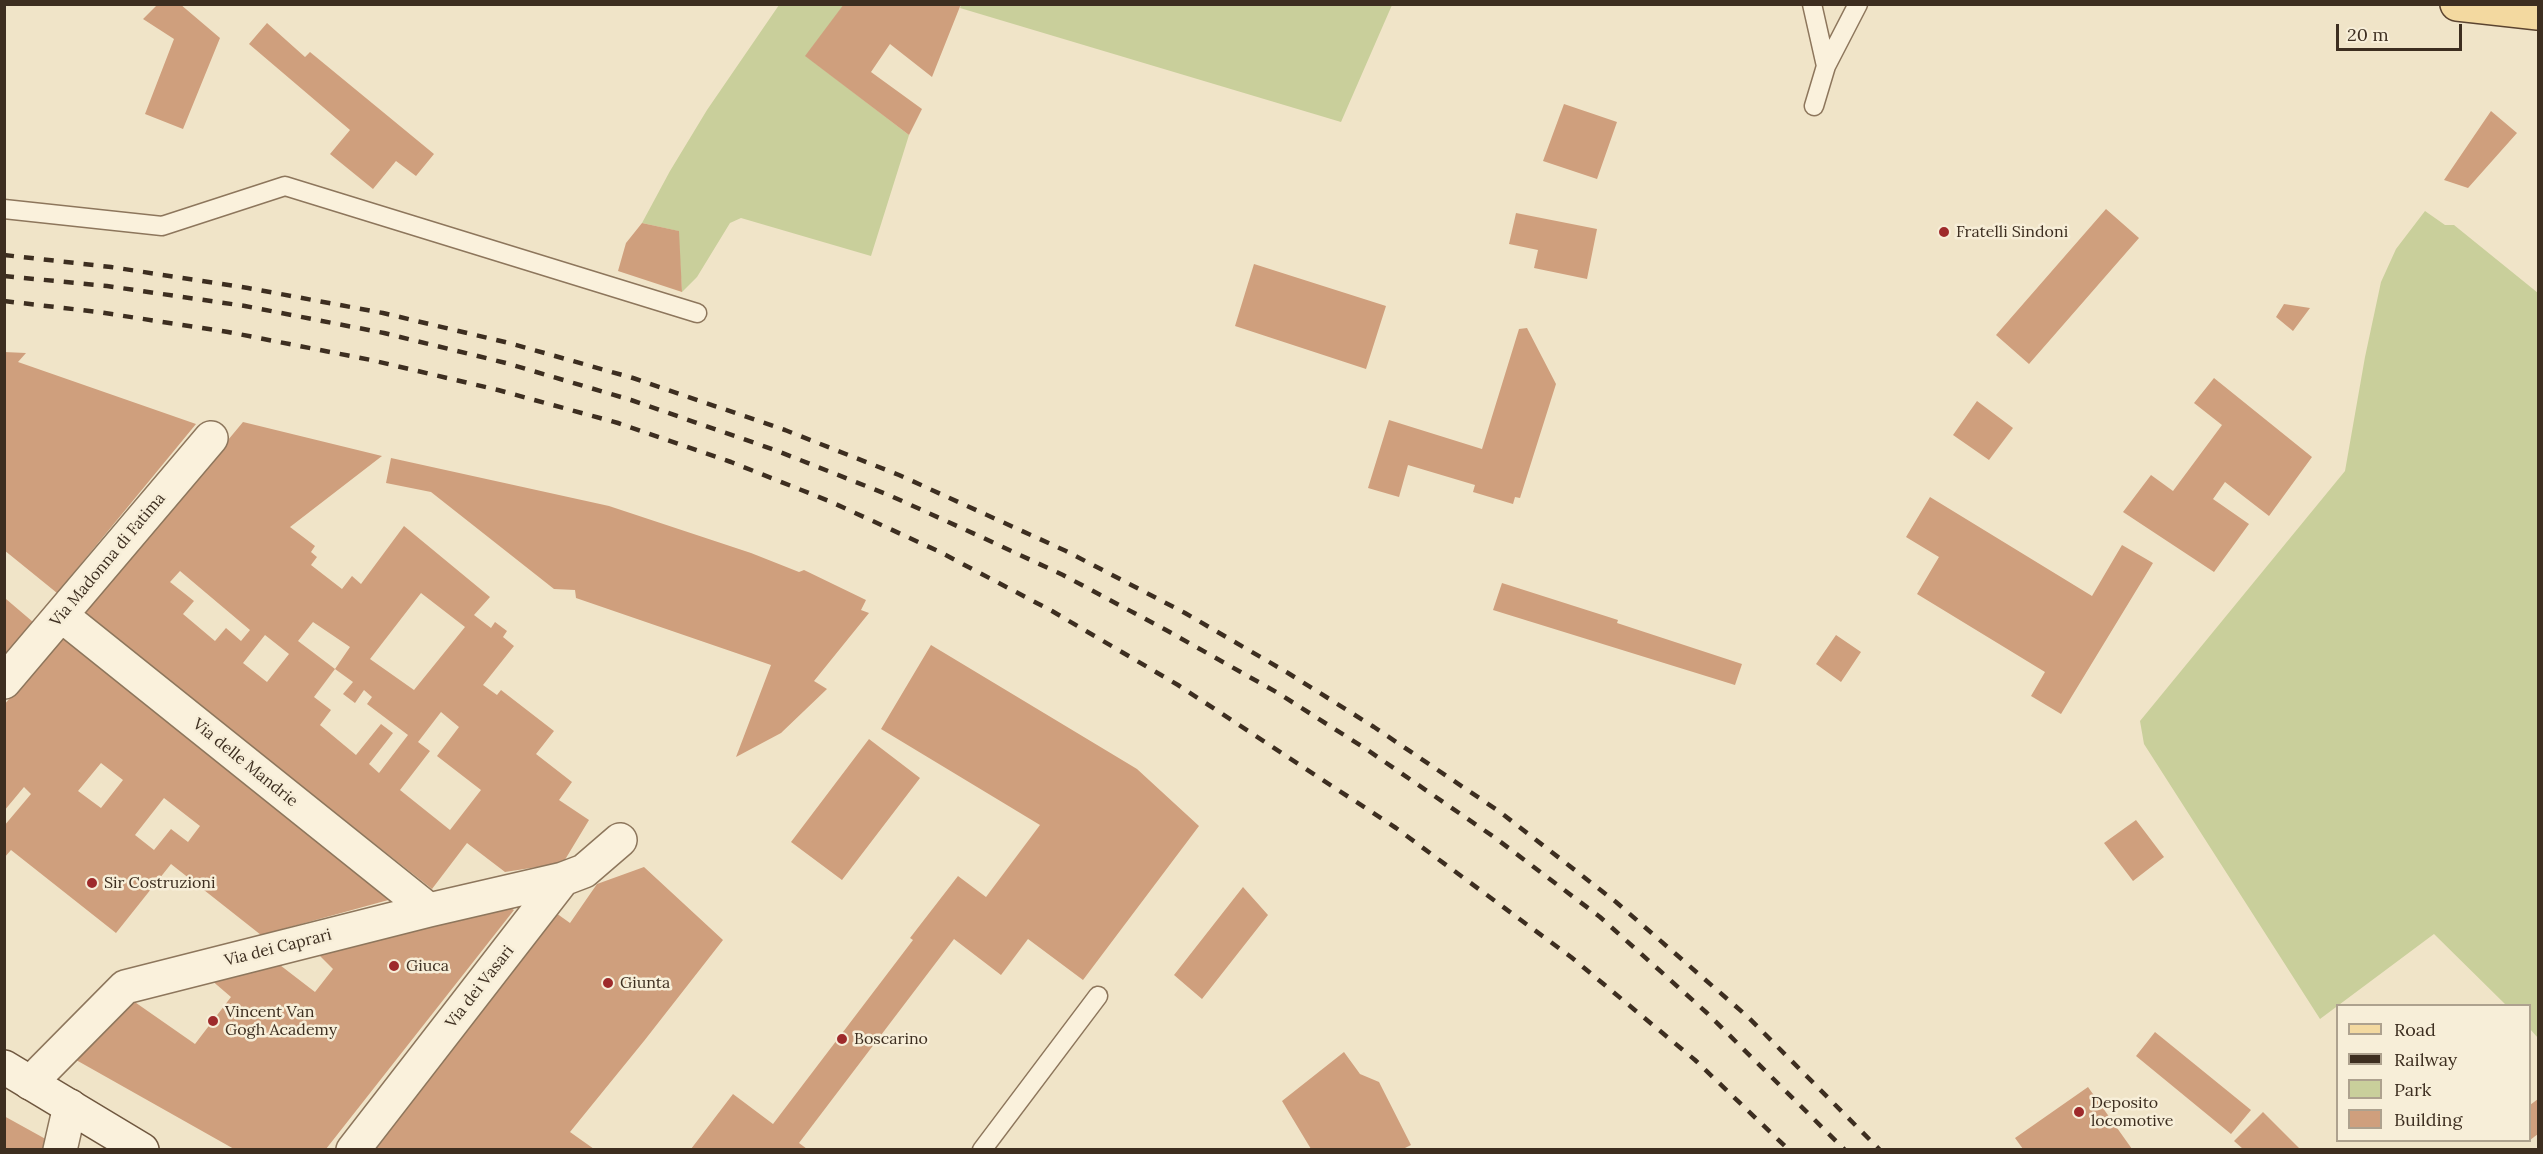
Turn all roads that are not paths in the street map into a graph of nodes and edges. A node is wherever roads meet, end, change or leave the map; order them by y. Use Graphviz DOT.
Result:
graph roads {
  1 [pos="1812,4"];
  2 [pos="1858,4"];
  3 [pos="2457,4"];
  4 [pos="2538,13"];
  5 [pos="1826,66"];
  6 [pos="1814,106"];
  7 [pos="4,209"];
  8 [pos="697,313"];
  9 [pos="211,438"];
  10 [pos="61,615"];
  11 [pos="4,682"];
  12 [pos="620,840"];
  13 [pos="563,879"];
  14 [pos="429,910"];
  15 [pos="1098,996"];
  16 [pos="17,1075"];
  17 [pos="70,1106"];
  18 [pos="60,1149"];
  19 [pos="142,1149"];
  20 [pos="353,1149"];
  21 [pos="982,1149"];
  1 -- 5 [label="lane"];
  2 -- 5 [label="lane"];
  3 -- 4 [label="main road"];
  5 -- 6 [label="lane"];
  7 -- 8 [label="lane"];
  9 -- 10 [label="street, Via Madonna di Fatima"];
  10 -- 11 [label="street, Via Madonna di Fatima"];
  10 -- 14 [label="street, Via delle Mandrie"];
  12 -- 13 [label="street, Via dei Vasari"];
  13 -- 14 [label="street, Via dei Caprari"];
  13 -- 20 [label="street, Via dei Vasari"];
  14 -- 16 [label="street, Via dei Caprari"];
  15 -- 21 [label="lane"];
  16 -- 17 [label="street"];
  17 -- 18 [label="street"];
  17 -- 19 [label="street"];
}
